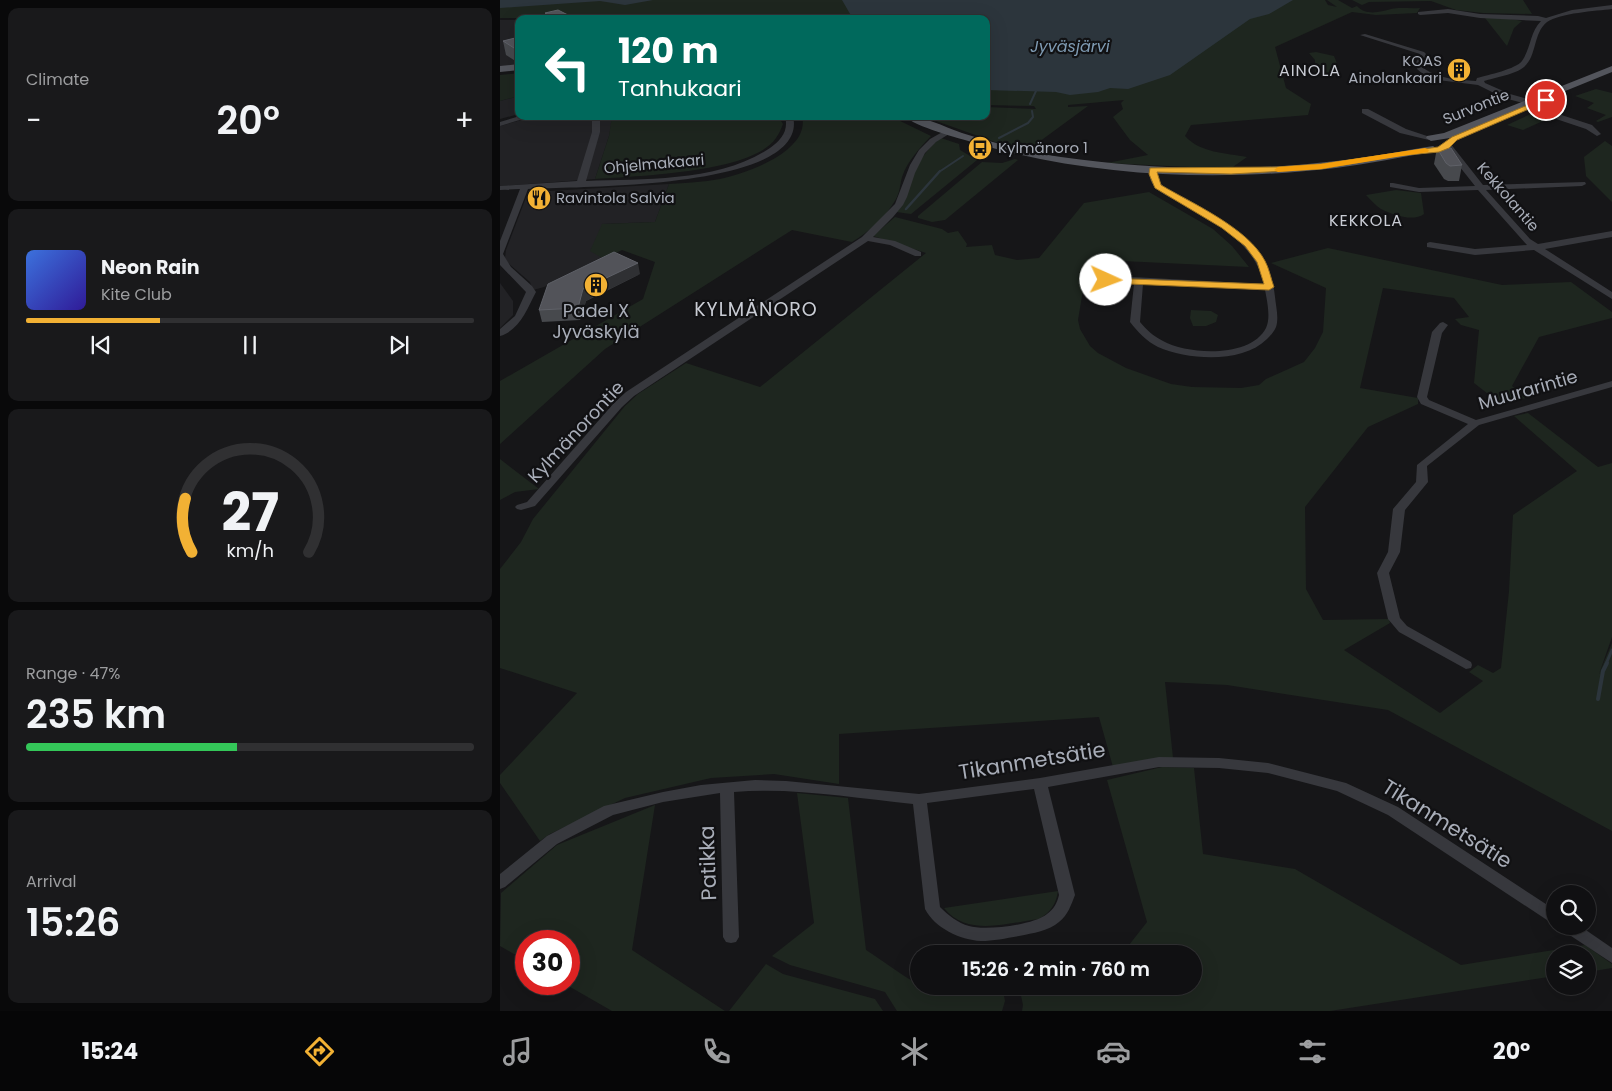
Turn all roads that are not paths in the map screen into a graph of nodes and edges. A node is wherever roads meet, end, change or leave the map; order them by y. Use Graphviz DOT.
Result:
graph roads {
  1 [pos="1612,6"];
  2 [pos="1420,13"];
  3 [pos="1546,20"];
  4 [pos="1363,35"];
  5 [pos="515,67"];
  6 [pos="500,69"];
  7 [pos="1612,69"];
  8 [pos="1480,83"];
  9 [pos="1526,104"];
  10 [pos="1365,111"];
  11 [pos="515,120"];
  12 [pos="596,120"];
  13 [pos="791,120"];
  14 [pos="918,120"];
  15 [pos="500,124"];
  16 [pos="946,132"];
  17 [pos="1597,134"];
  18 [pos="1424,140"];
  19 [pos="1447,145"];
  20 [pos="1434,150"];
  21 [pos="1396,154"];
  22 [pos="1461,162"];
  23 [pos="1153,169"];
  24 [pos="581,184"];
  25 [pos="1582,184"];
  26 [pos="1393,185"];
  27 [pos="525,187"];
  28 [pos="500,188"];
  29 [pos="1480,188"];
  30 [pos="1612,234"];
  31 [pos="867,238"];
  32 [pos="1430,245"];
  33 [pos="1536,247"];
  34 [pos="500,252"];
  35 [pos="918,254"];
  36 [pos="500,256"];
  37 [pos="1094,278"];
  38 [pos="1139,282"];
  39 [pos="1269,287"];
  40 [pos="1612,296"];
  41 [pos="1443,324"];
  42 [pos="500,334"];
  43 [pos="1612,384"];
  44 [pos="1475,423"];
  45 [pos="521,507"];
  46 [pos="1466,665"];
  47 [pos="1040,784"];
  48 [pos="727,787"];
  49 [pos="919,799"];
  50 [pos="500,883"];
  51 [pos="1546,912"];
  52 [pos="1580,935"];
  53 [pos="731,937"];
  54 [pos="1612,956"];
  1 -- 3 [label="street"];
  2 -- 3 [label="street"];
  3 -- 8 [label="street"];
  4 -- 8 [label="street"];
  5 -- 6 [label="main road"];
  7 -- 9 [label="main road, Survontie"];
  8 -- 9 [label="street"];
  9 -- 17 [label="street"];
  9 -- 18 [label="main road, Survontie"];
  9 -- 19 [label="main road, Survontie"];
  10 -- 18 [label="street"];
  11 -- 15 [label="street"];
  12 -- 24 [label="street, Ohjelmakaari"];
  13 -- 24 [label="street, Ohjelmakaari"];
  14 -- 16 [label="main road, Survontie"];
  16 -- 23 [label="main road, Survontie"];
  16 -- 31 [label="street, Kylmänorontie"];
  18 -- 19 [label="main road"];
  18 -- 20 [label="main road"];
  18 -- 21 [label="main road, Survontie"];
  19 -- 20 [label="main road, Survontie"];
  19 -- 22 [label="street, Kekkolantie"];
  20 -- 21 [label="main road, Survontie"];
  20 -- 22 [label="street, Kekkolantie"];
  21 -- 23 [label="main road, Survontie"];
  22 -- 29 [label="street, Kekkolantie"];
  23 -- 39 [label="street"];
  24 -- 27 [label="street, Ohjelmakaari"];
  25 -- 29 [label="street"];
  26 -- 29 [label="street"];
  27 -- 28 [label="street, Ohjelmakaari"];
  27 -- 34 [label="street"];
  29 -- 33 [label="street, Kekkolantie"];
  30 -- 33 [label="street"];
  31 -- 35 [label="street"];
  31 -- 45 [label="street, Kylmänorontie"];
  32 -- 33 [label="street"];
  33 -- 40 [label="street, Kekkolantie"];
  36 -- 42 [label="street"];
  37 -- 38 [label="street"];
  38 -- 39 [label="street"];
  38 -- 39 [label="street"];
  41 -- 44 [label="street"];
  43 -- 44 [label="street, Muurarintie"];
  44 -- 46 [label="street, Muurarintie"];
  47 -- 49 [label="street, Tikanmetsätie"];
  47 -- 49 [label="street"];
  47 -- 51 [label="street, Tikanmetsätie"];
  48 -- 49 [label="street, Tikanmetsätie"];
  48 -- 50 [label="street, Tikanmetsätie"];
  48 -- 53 [label="street, Patikka"];
  52 -- 54 [label="street"];
}
